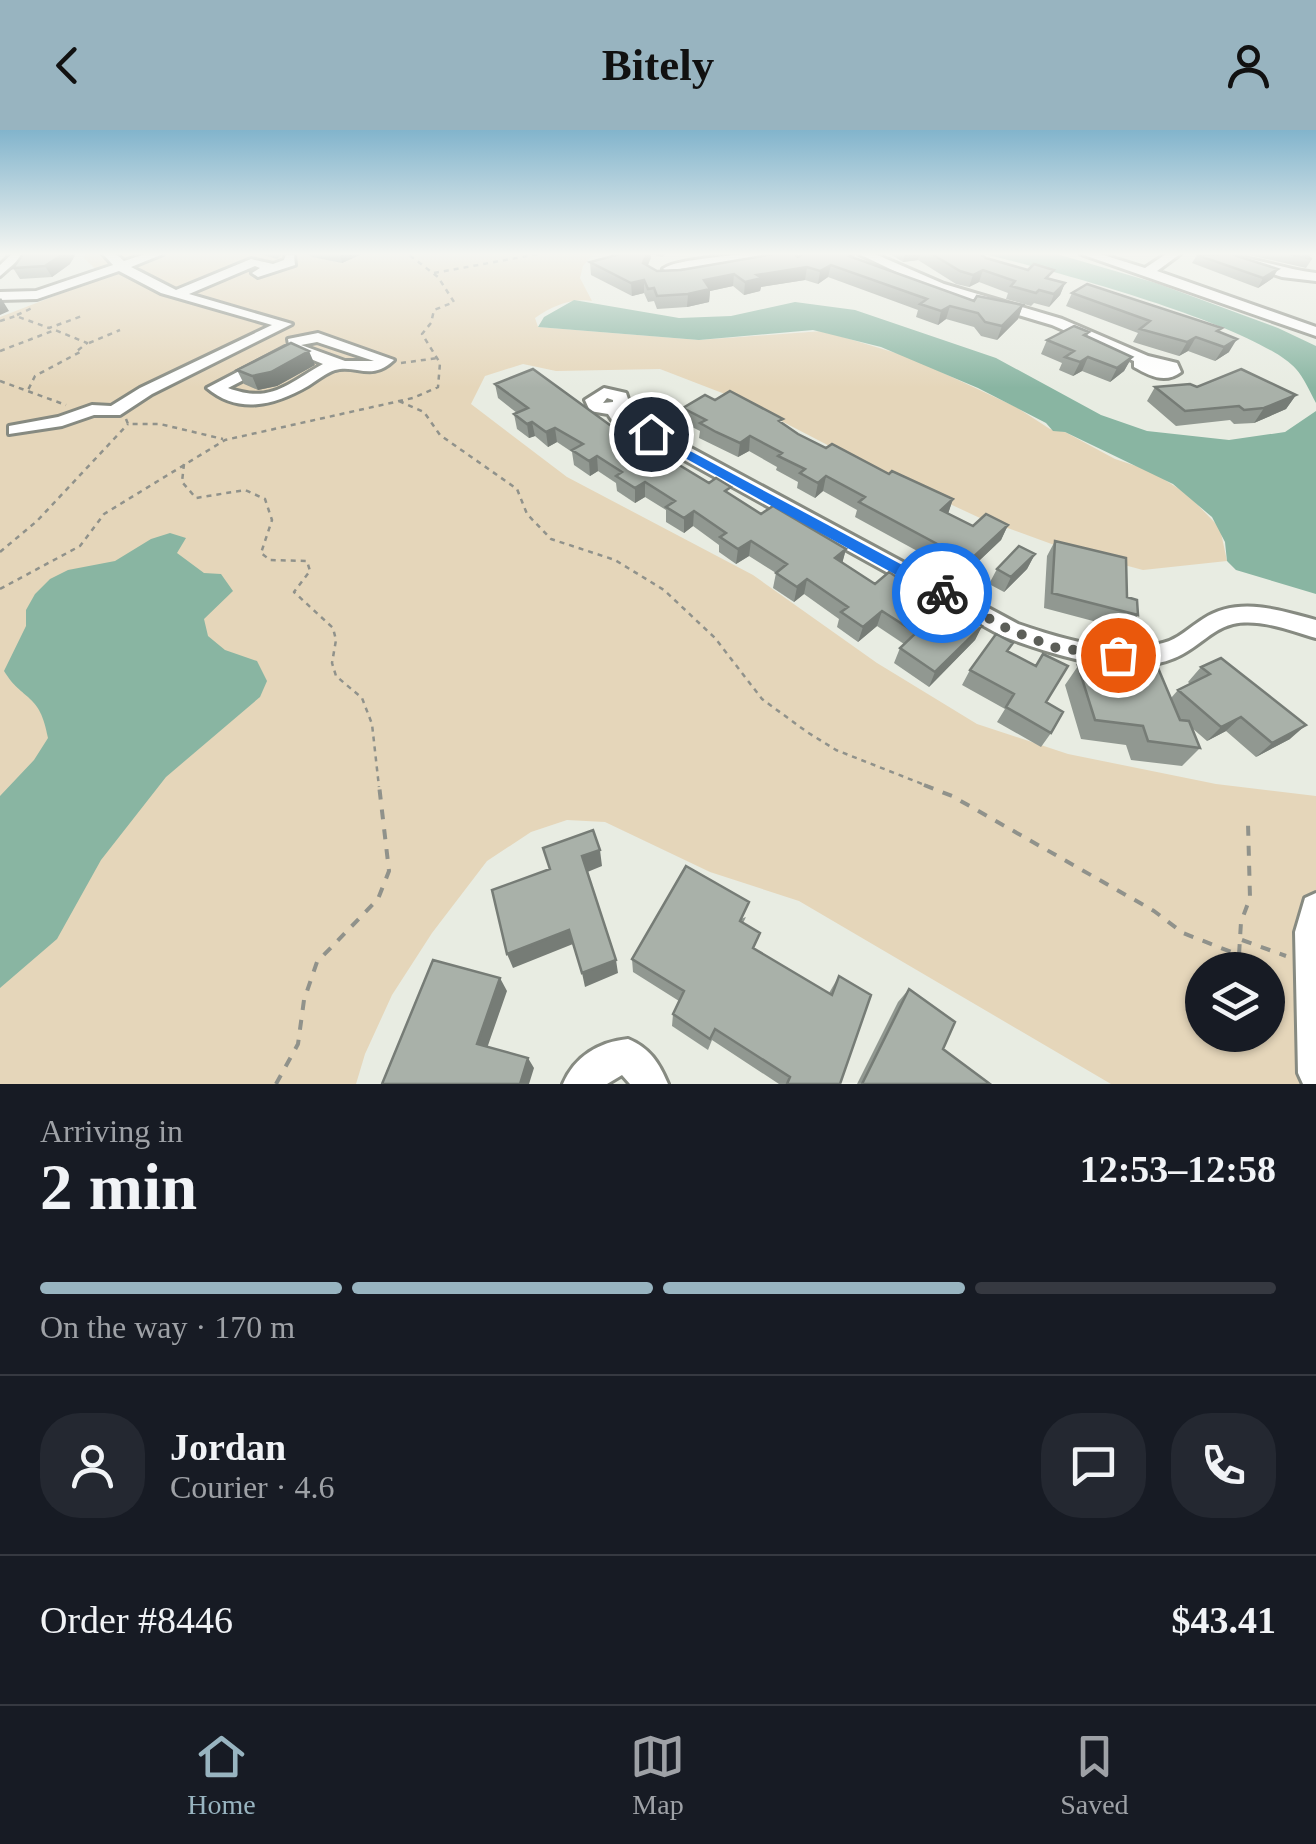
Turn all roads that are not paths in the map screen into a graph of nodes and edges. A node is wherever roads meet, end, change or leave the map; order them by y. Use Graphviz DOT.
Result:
graph roads {
  1 [pos="200,299"];
  2 [pos="978,299"];
  3 [pos="1231,299"];
  4 [pos="1243,299"];
  5 [pos="1316,321"];
  6 [pos="286,324"];
  7 [pos="1316,332"];
  8 [pos="294,345"];
  9 [pos="1143,359"];
  10 [pos="338,362"];
  11 [pos="613,409"];
  12 [pos="15,430"];
  13 [pos="1316,629"];
  14 [pos="1316,909"];
  15 [pos="1316,1073"];
  16 [pos="581,1084"];
  17 [pos="650,1084"];
  1 -- 6 [label="street"];
  2 -- 9 [label="street"];
  3 -- 7 [label="street"];
  4 -- 5 [label="street"];
  6 -- 8 [label="street"];
  6 -- 12 [label="street"];
  8 -- 10 [label="street"];
  8 -- 10 [label="street"];
  8 -- 10 [label="street"];
  11 -- 13 [label="street"];
  14 -- 15 [label="street"];
  16 -- 17 [label="street"];
}
